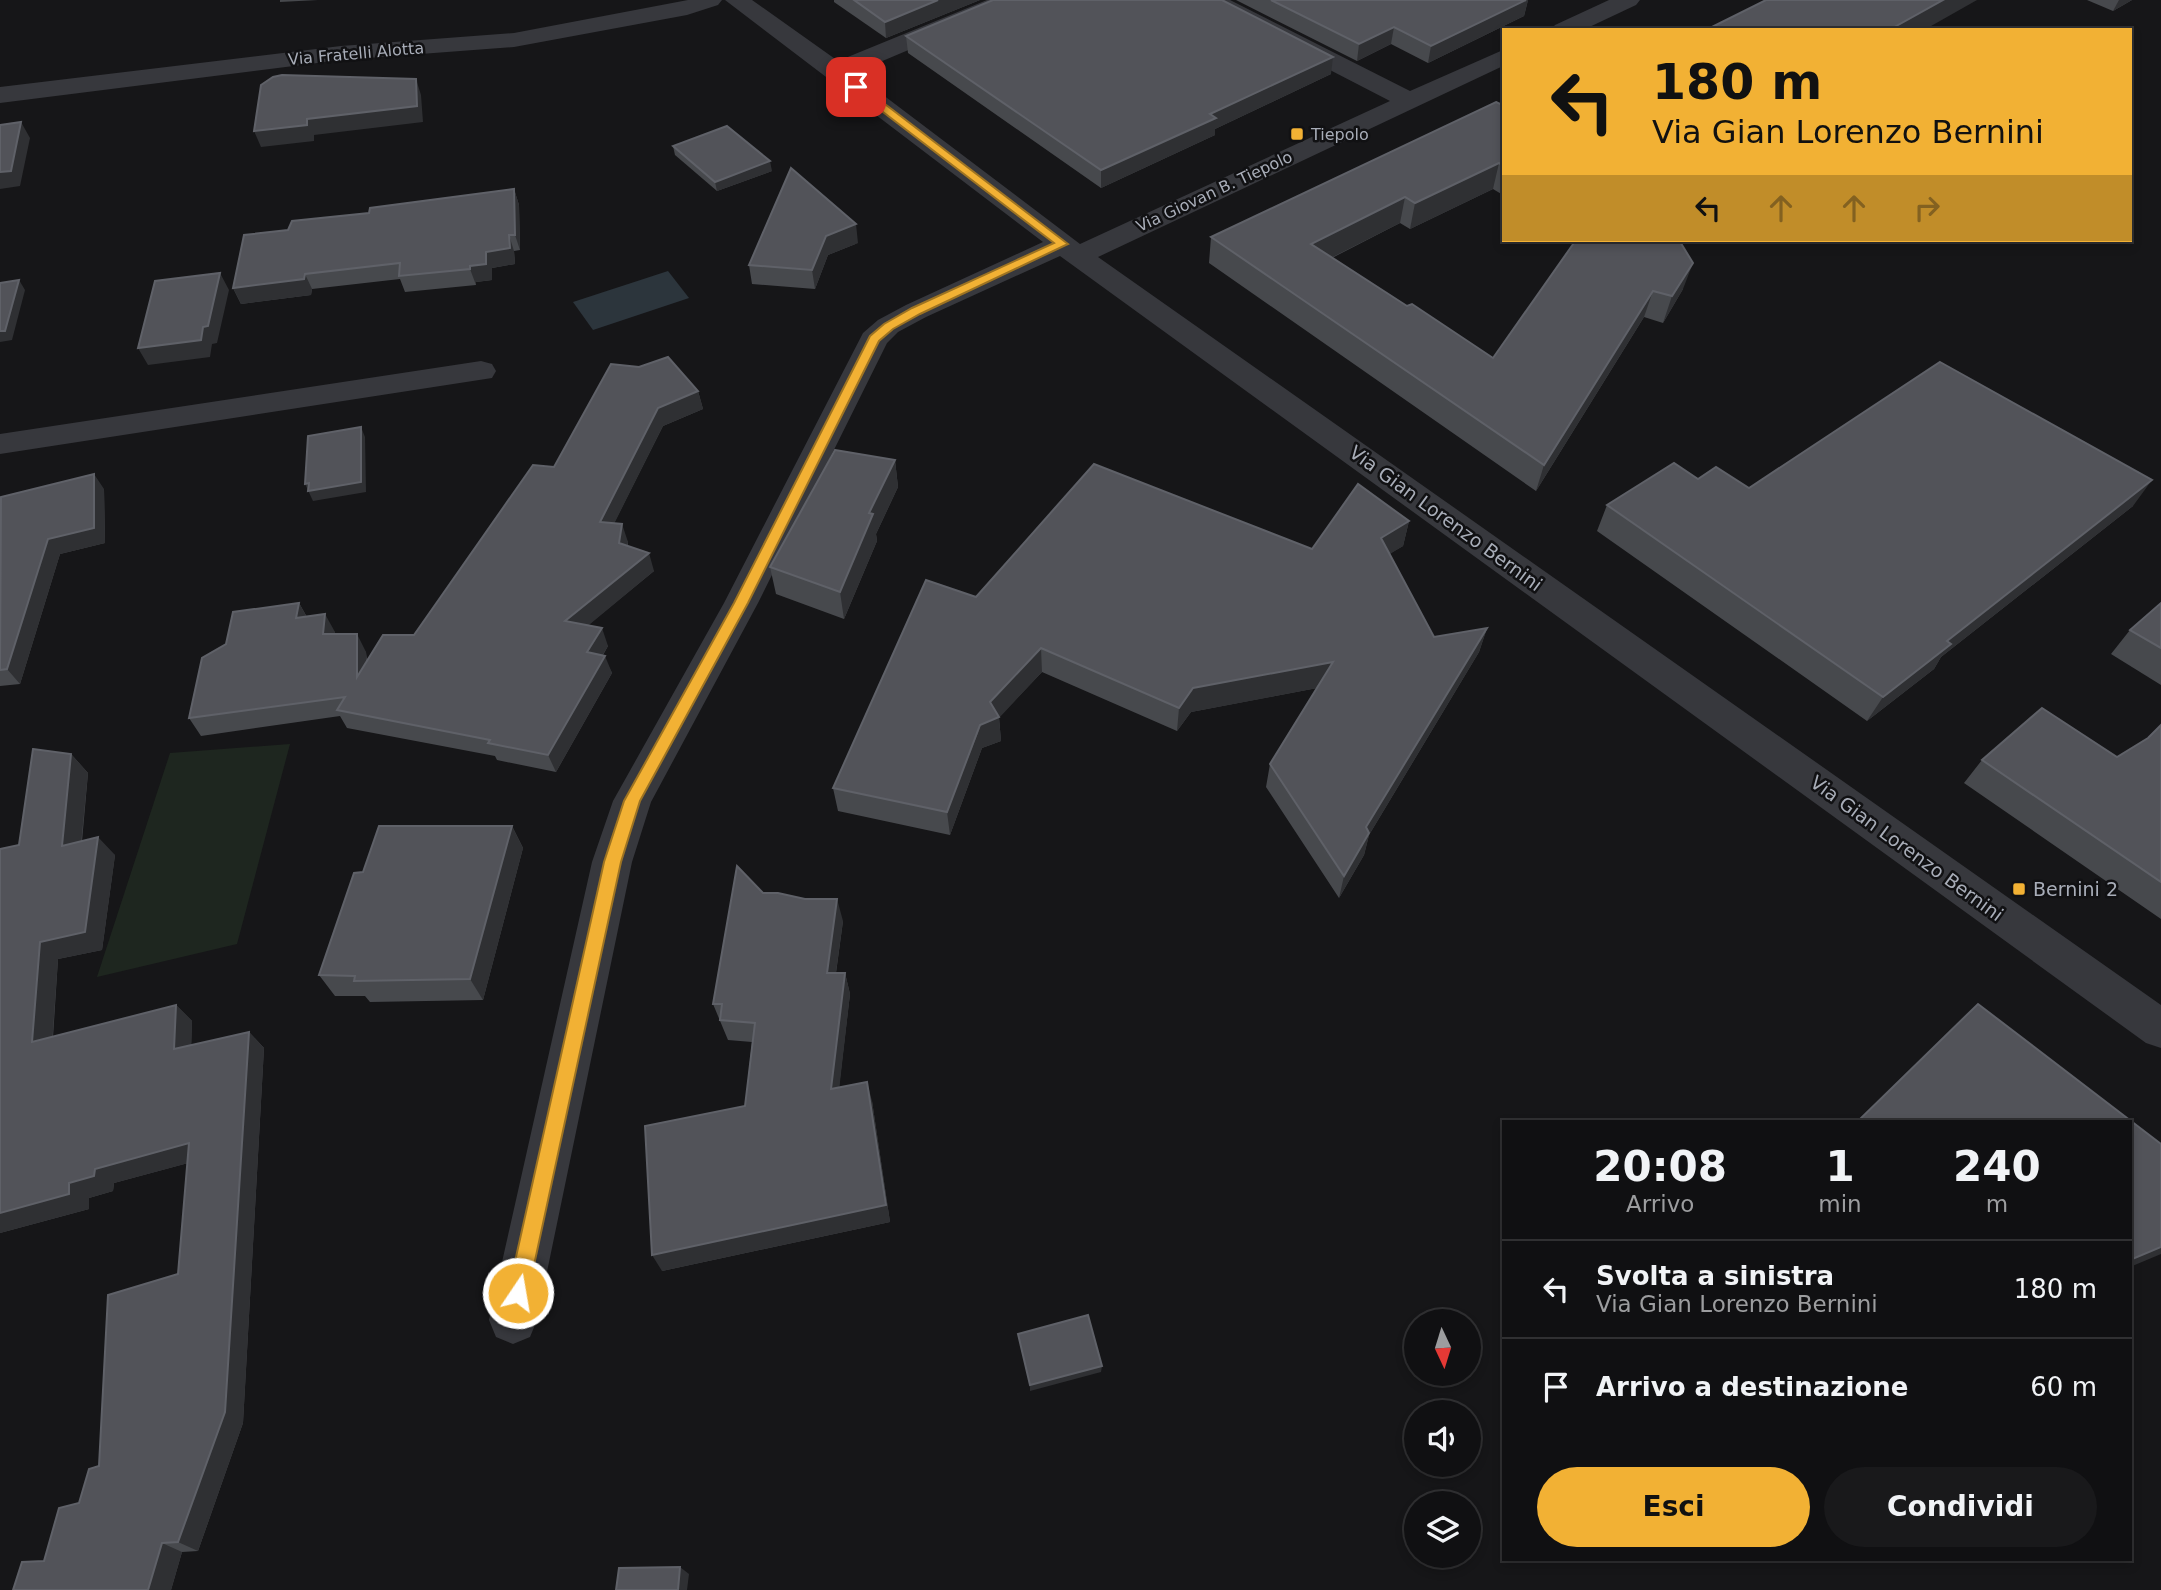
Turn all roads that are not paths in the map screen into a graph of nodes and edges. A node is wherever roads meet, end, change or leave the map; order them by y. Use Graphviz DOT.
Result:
graph roads {
  1 [pos="710,0"];
  2 [pos="737,0"];
  3 [pos="1007,0"];
  4 [pos="1212,0"];
  5 [pos="1628,0"];
  6 [pos="1586,9"];
  7 [pos="1565,28"];
  8 [pos="1502,57"];
  9 [pos="836,71"];
  10 [pos="0,95"];
  11 [pos="1408,100"];
  12 [pos="1070,250"];
  13 [pos="481,371"];
  14 [pos="0,444"];
  15 [pos="2161,1029"];
  16 [pos="513,1320"];
  1 -- 10 [label="street, Via Fratelli Alotta"];
  2 -- 9 [label="street, Via Gian Lorenzo Bernini"];
  3 -- 9 [label="street"];
  4 -- 11 [label="street"];
  5 -- 6 [label="street"];
  6 -- 7 [label="street"];
  8 -- 11 [label="street, Via Giovan B. Tiepolo"];
  9 -- 12 [label="street, Via Gian Lorenzo Bernini"];
  11 -- 12 [label="street, Via Giovan B. Tiepolo"];
  12 -- 15 [label="street, Via Gian Lorenzo Bernini"];
  12 -- 16 [label="street, Via Giovan B. Tiepolo"];
  13 -- 14 [label="street"];
}
